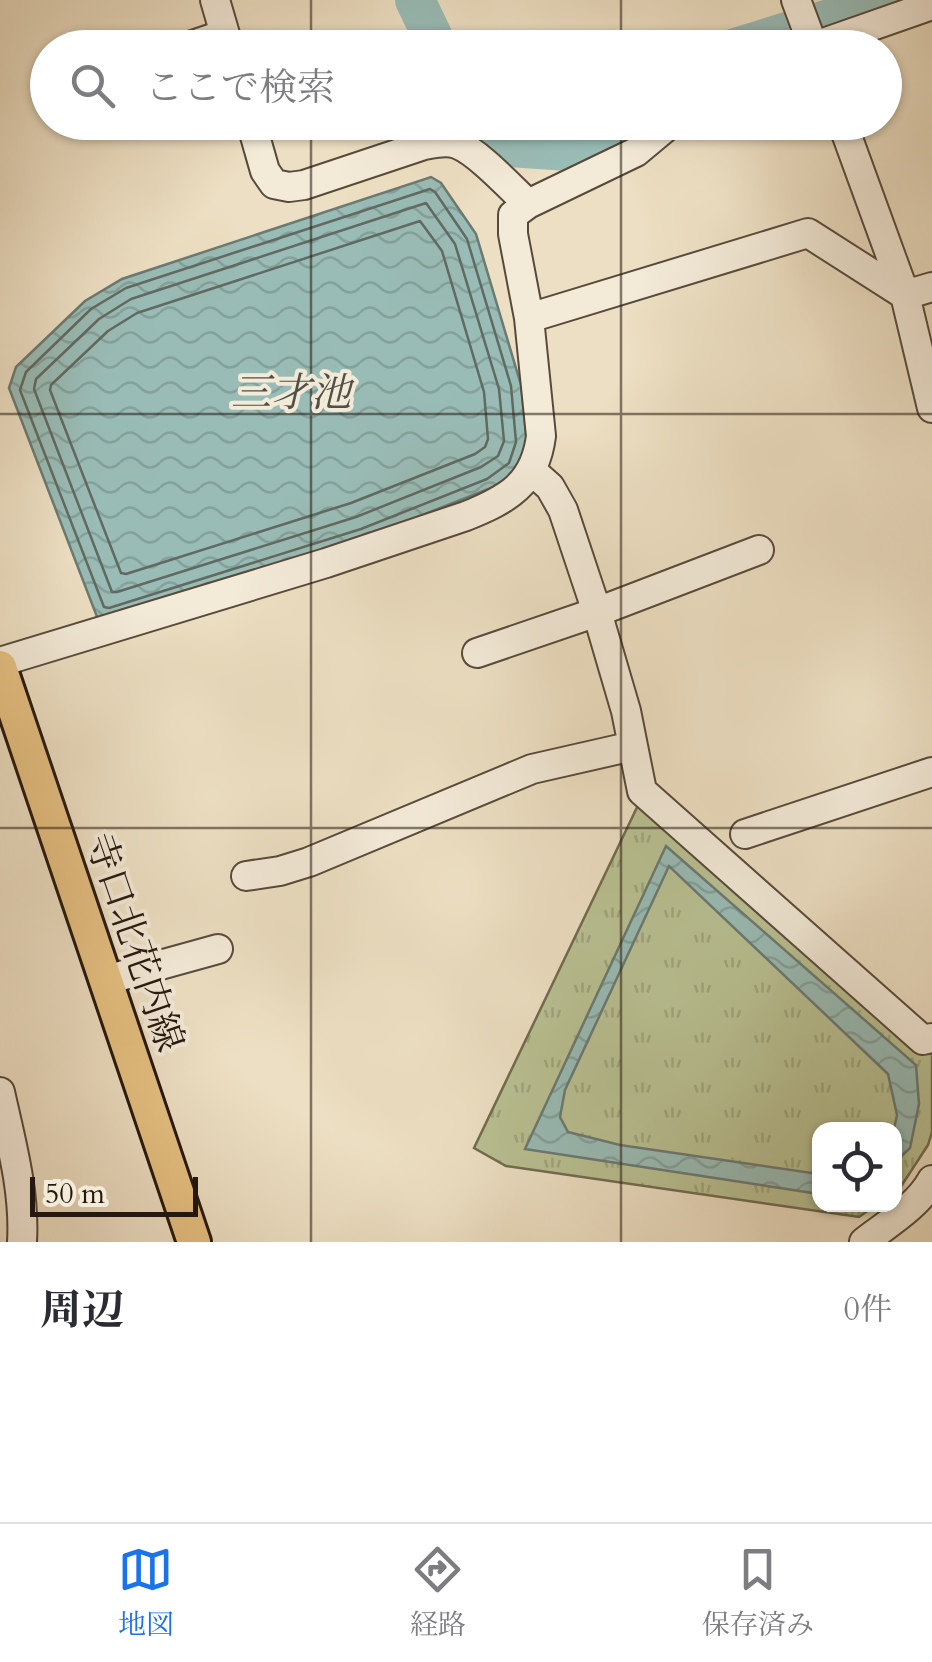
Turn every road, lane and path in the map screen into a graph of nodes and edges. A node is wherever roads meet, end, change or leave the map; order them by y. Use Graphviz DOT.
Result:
graph roads {
  1 [pos="215,0"];
  2 [pos="932,5"];
  3 [pos="798,6"];
  4 [pos="224,30"];
  5 [pos="806,30"];
  6 [pos="861,30"];
  7 [pos="256,140"];
  8 [pos="650,140"];
  9 [pos="850,140"];
  10 [pos="528,204"];
  11 [pos="919,291"];
  12 [pos="529,318"];
  13 [pos="932,408"];
  14 [pos="532,470"];
  15 [pos="760,550"];
  16 [pos="598,612"];
  17 [pos="477,653"];
  18 [pos="0,664"];
  19 [pos="633,746"];
  20 [pos="932,772"];
  21 [pos="745,834"];
  22 [pos="246,876"];
  23 [pos="218,950"];
  24 [pos="106,980"];
  25 [pos="932,1038"];
  26 [pos="0,1092"];
  27 [pos="932,1180"];
  28 [pos="22,1242"];
  29 [pos="194,1242"];
  30 [pos="864,1242"];
  1 -- 4 [label="street"];
  2 -- 6 [label="street"];
  3 -- 5 [label="street"];
  7 -- 10 [label="street"];
  8 -- 10 [label="street"];
  9 -- 11 [label="street"];
  10 -- 12 [label="street"];
  11 -- 12 [label="street"];
  11 -- 13 [label="street"];
  12 -- 14 [label="street"];
  14 -- 16 [label="street"];
  14 -- 18 [label="street"];
  15 -- 16 [label="street"];
  16 -- 17 [label="street"];
  16 -- 19 [label="street"];
  18 -- 24 [label="main road, 寺口北花内線"];
  19 -- 22 [label="street"];
  19 -- 25 [label="street"];
  20 -- 21 [label="street"];
  23 -- 24 [label="street"];
  24 -- 29 [label="main road, 寺口北花内線"];
  26 -- 28 [label="street"];
  27 -- 30 [label="street"];
}
